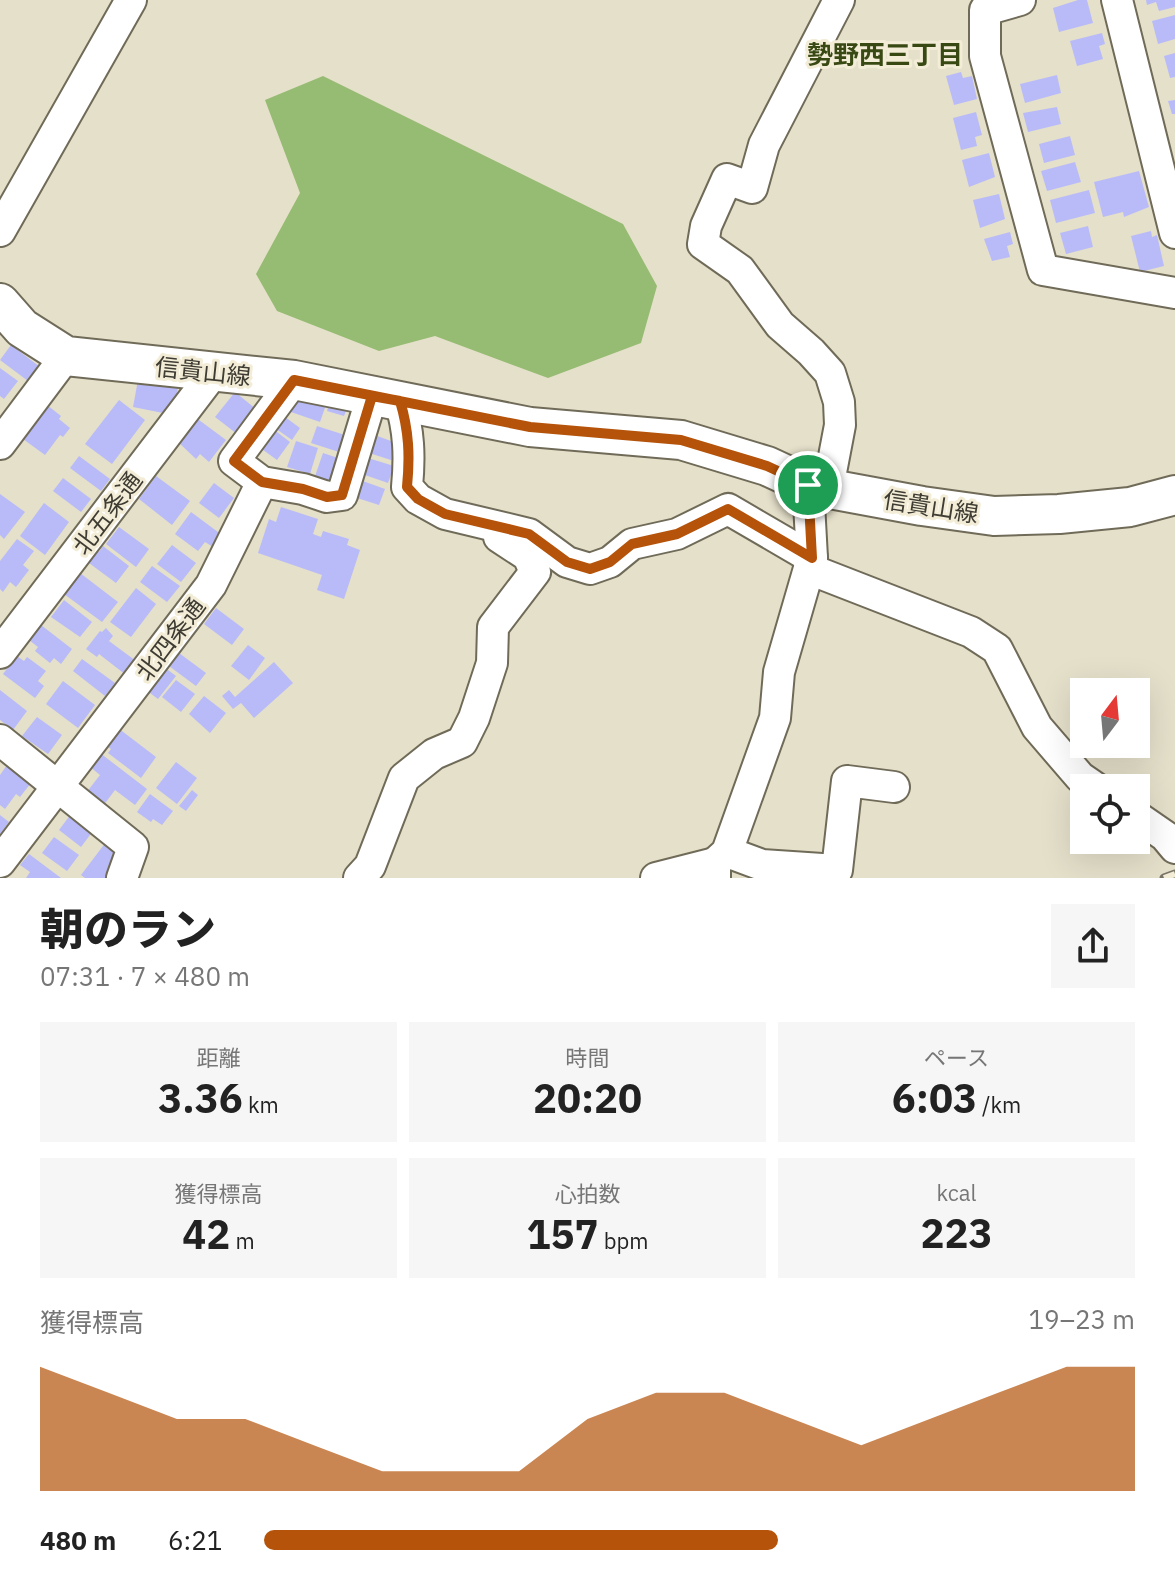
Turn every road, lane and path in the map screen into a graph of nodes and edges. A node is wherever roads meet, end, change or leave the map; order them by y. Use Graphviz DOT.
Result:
graph roads {
  1 [pos="131,0"];
  2 [pos="839,0"];
  3 [pos="1020,0"];
  4 [pos="1117,0"];
  5 [pos="1164,135"];
  6 [pos="0,231"];
  7 [pos="1175,233"];
  8 [pos="1175,293"];
  9 [pos="0,303"];
  10 [pos="66,356"];
  11 [pos="214,372"];
  12 [pos="294,380"];
  13 [pos="386,398"];
  14 [pos="0,444"];
  15 [pos="262,482"];
  16 [pos="818,486"];
  17 [pos="1175,495"];
  18 [pos="474,521"];
  19 [pos="810,564"];
  20 [pos="0,653"];
  21 [pos="0,740"];
  22 [pos="1077,774"];
  23 [pos="59,785"];
  24 [pos="894,787"];
  25 [pos="1150,825"];
  26 [pos="1172,839"];
  27 [pos="0,862"];
  28 [pos="719,864"];
  29 [pos="122,878"];
  30 [pos="359,878"];
  31 [pos="656,878"];
  1 -- 6 [label="street"];
  2 -- 16 [label="street"];
  3 -- 8 [label="street"];
  4 -- 5 [label="street"];
  5 -- 7 [label="street"];
  9 -- 10 [label="main road, 信貴山線"];
  10 -- 11 [label="main road, 信貴山線"];
  10 -- 14 [label="street"];
  11 -- 12 [label="main road, 信貴山線"];
  11 -- 20 [label="street, 北五条通"];
  12 -- 13 [label="main road, 信貴山線"];
  12 -- 15 [label="street"];
  13 -- 15 [label="street"];
  13 -- 16 [label="main road, 信貴山線"];
  13 -- 18 [label="street"];
  15 -- 23 [label="street, 北四条通"];
  16 -- 17 [label="main road, 信貴山線"];
  16 -- 19 [label="street"];
  18 -- 19 [label="street"];
  18 -- 30 [label="street"];
  19 -- 22 [label="street"];
  19 -- 28 [label="street"];
  21 -- 23 [label="street"];
  23 -- 27 [label="street, 北四条通"];
  23 -- 29 [label="street"];
  24 -- 28 [label="street"];
  25 -- 26 [label="street"];
  28 -- 31 [label="street"];
}
